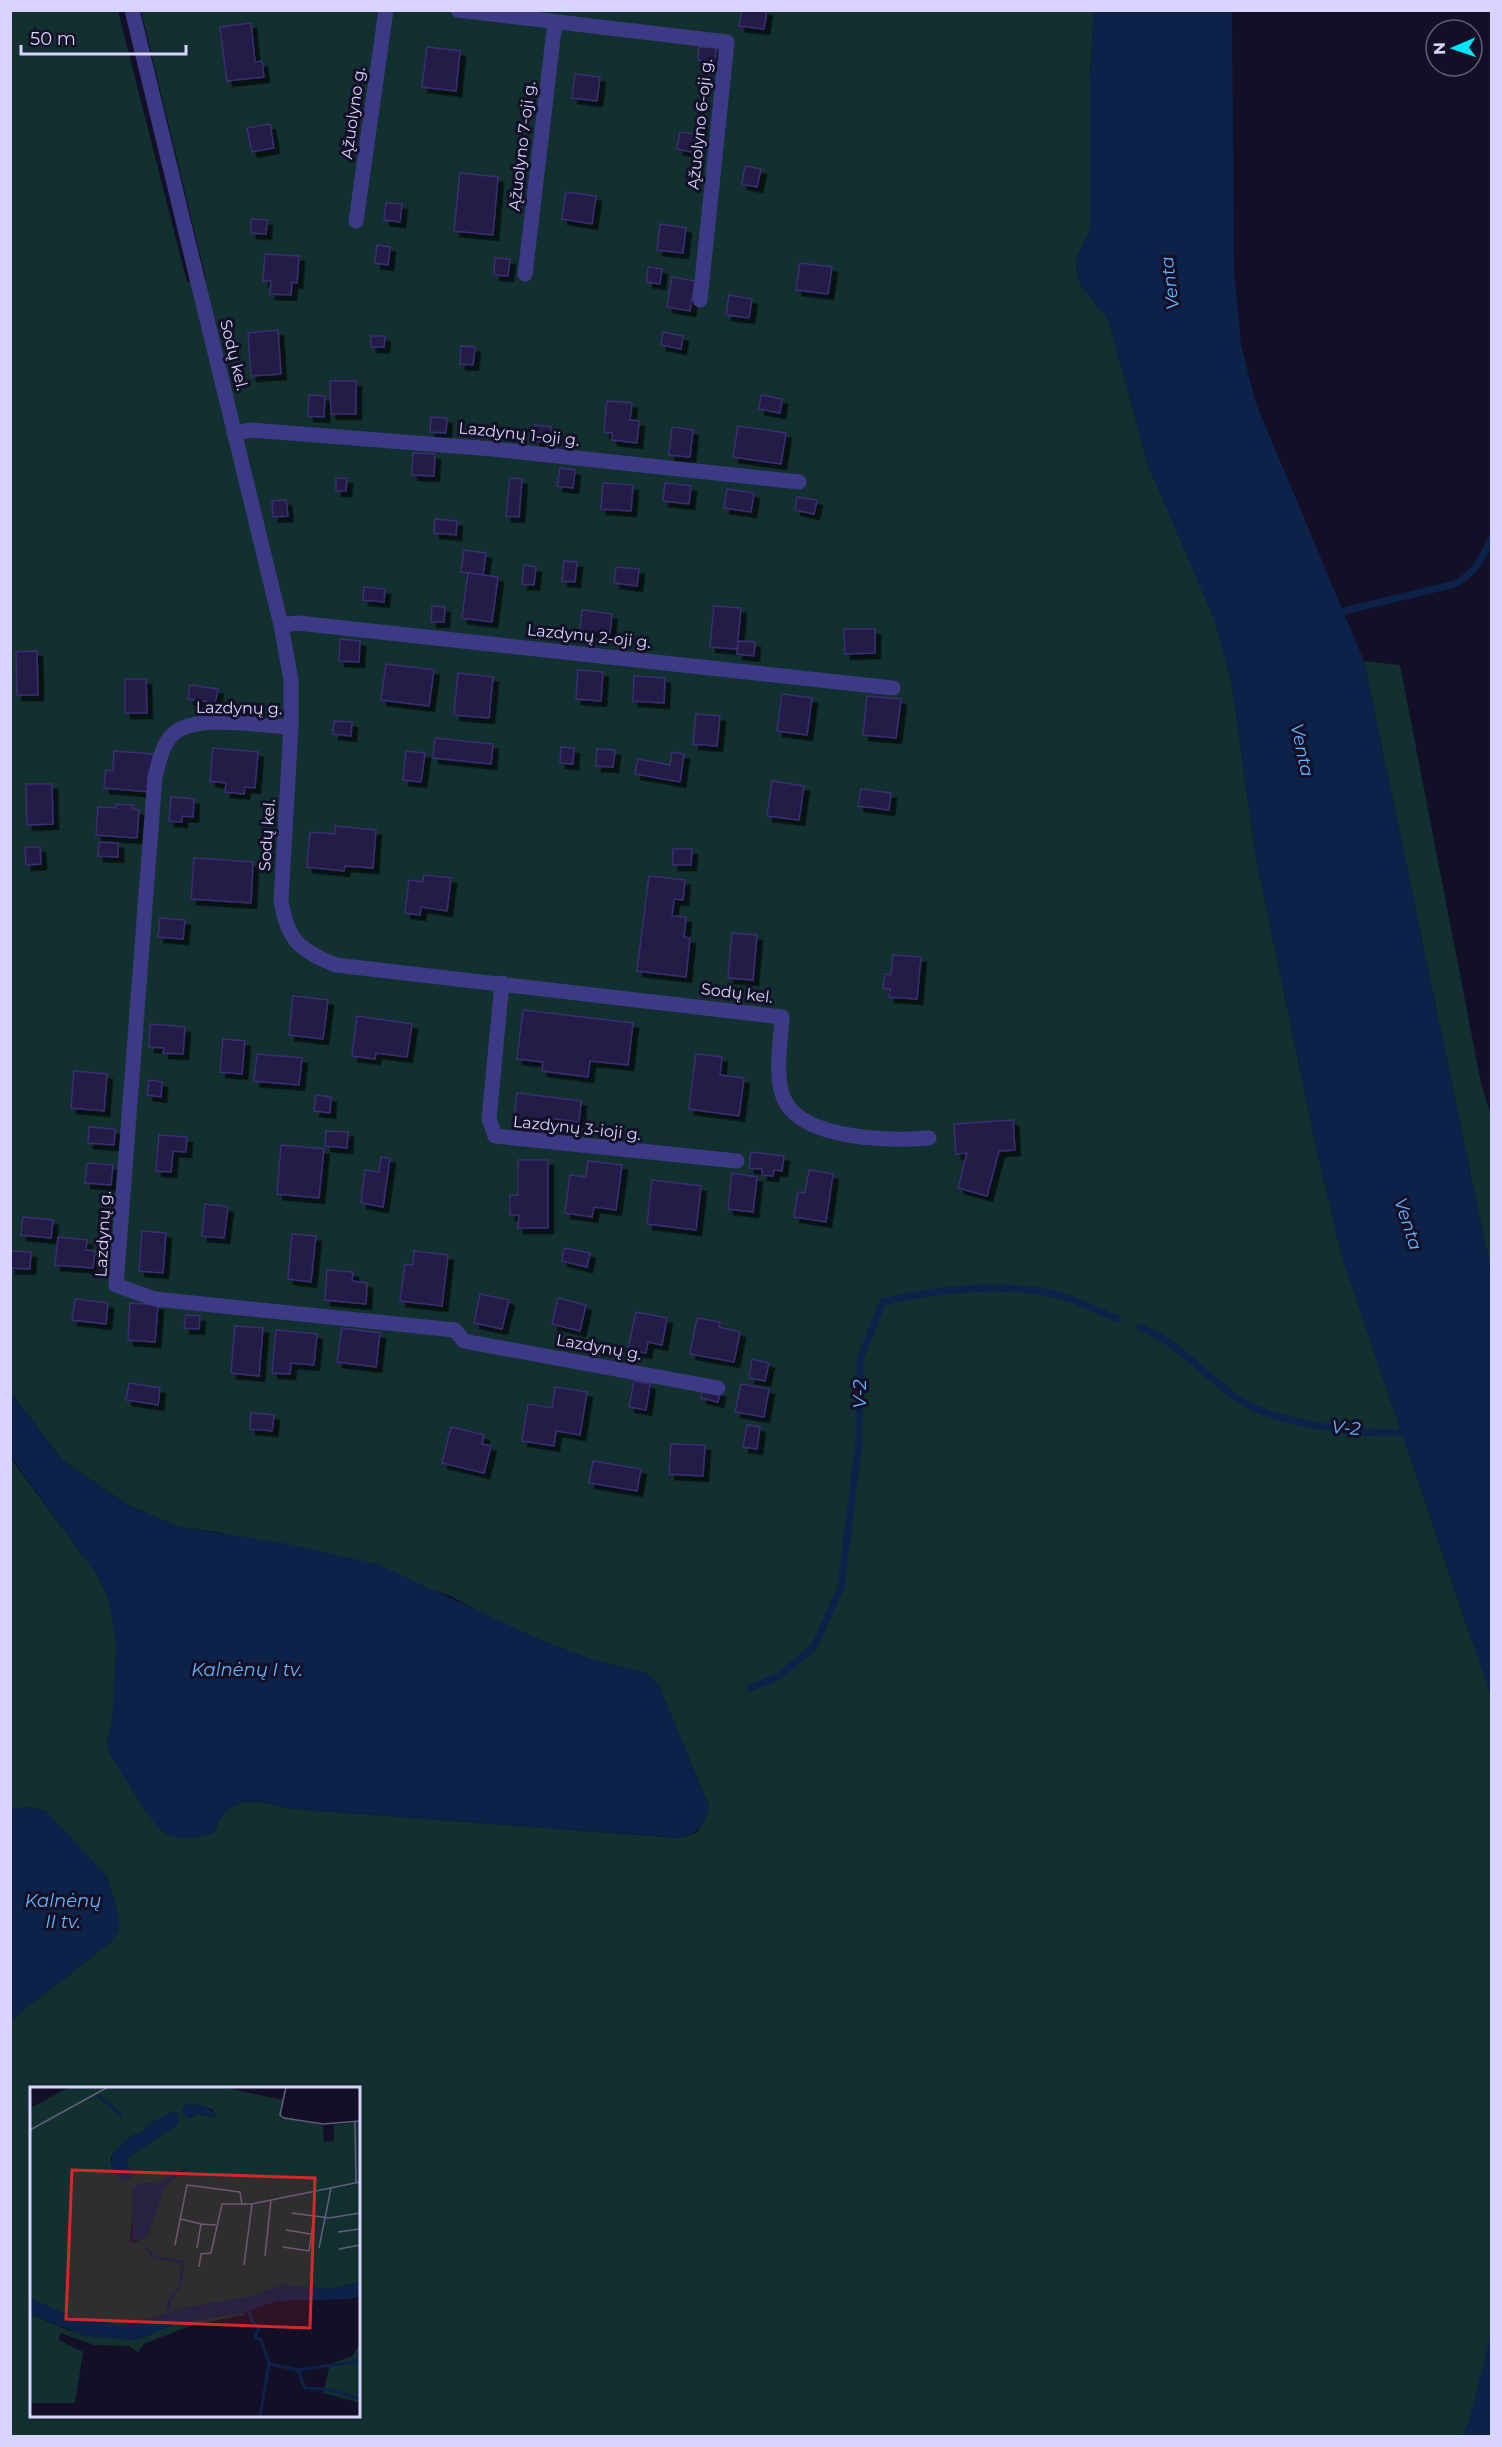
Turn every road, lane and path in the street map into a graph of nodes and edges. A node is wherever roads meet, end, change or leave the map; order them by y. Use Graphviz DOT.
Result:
graph roads {
  1 [pos="132,10"];
  2 [pos="386,10"];
  3 [pos="458,10"];
  4 [pos="555,22"];
  5 [pos="356,221"];
  6 [pos="525,274"];
  7 [pos="700,300"];
  8 [pos="234,433"];
  9 [pos="799,482"];
  10 [pos="281,625"];
  11 [pos="893,688"];
  12 [pos="291,728"];
  13 [pos="502,983"];
  14 [pos="928,1138"];
  15 [pos="737,1161"];
  16 [pos="718,1388"];
  1 -- 8 [label="street, Sodų kel."];
  2 -- 5 [label="street, Ąžuolyno g."];
  3 -- 4 [label="street, Ąžuolyno 6-oji g."];
  4 -- 6 [label="street, Ąžuolyno 7-oji g."];
  4 -- 7 [label="street, Ąžuolyno 6-oji g."];
  8 -- 9 [label="street, Lazdynų 1-oji g."];
  8 -- 10 [label="street, Sodų kel."];
  10 -- 11 [label="street, Lazdynų 2-oji g."];
  10 -- 12 [label="street, Sodų kel."];
  12 -- 13 [label="street, Sodų kel."];
  12 -- 16 [label="street, Lazdynų g."];
  13 -- 14 [label="street, Sodų kel."];
  13 -- 15 [label="street, Lazdynų 3-ioji g."];
}
